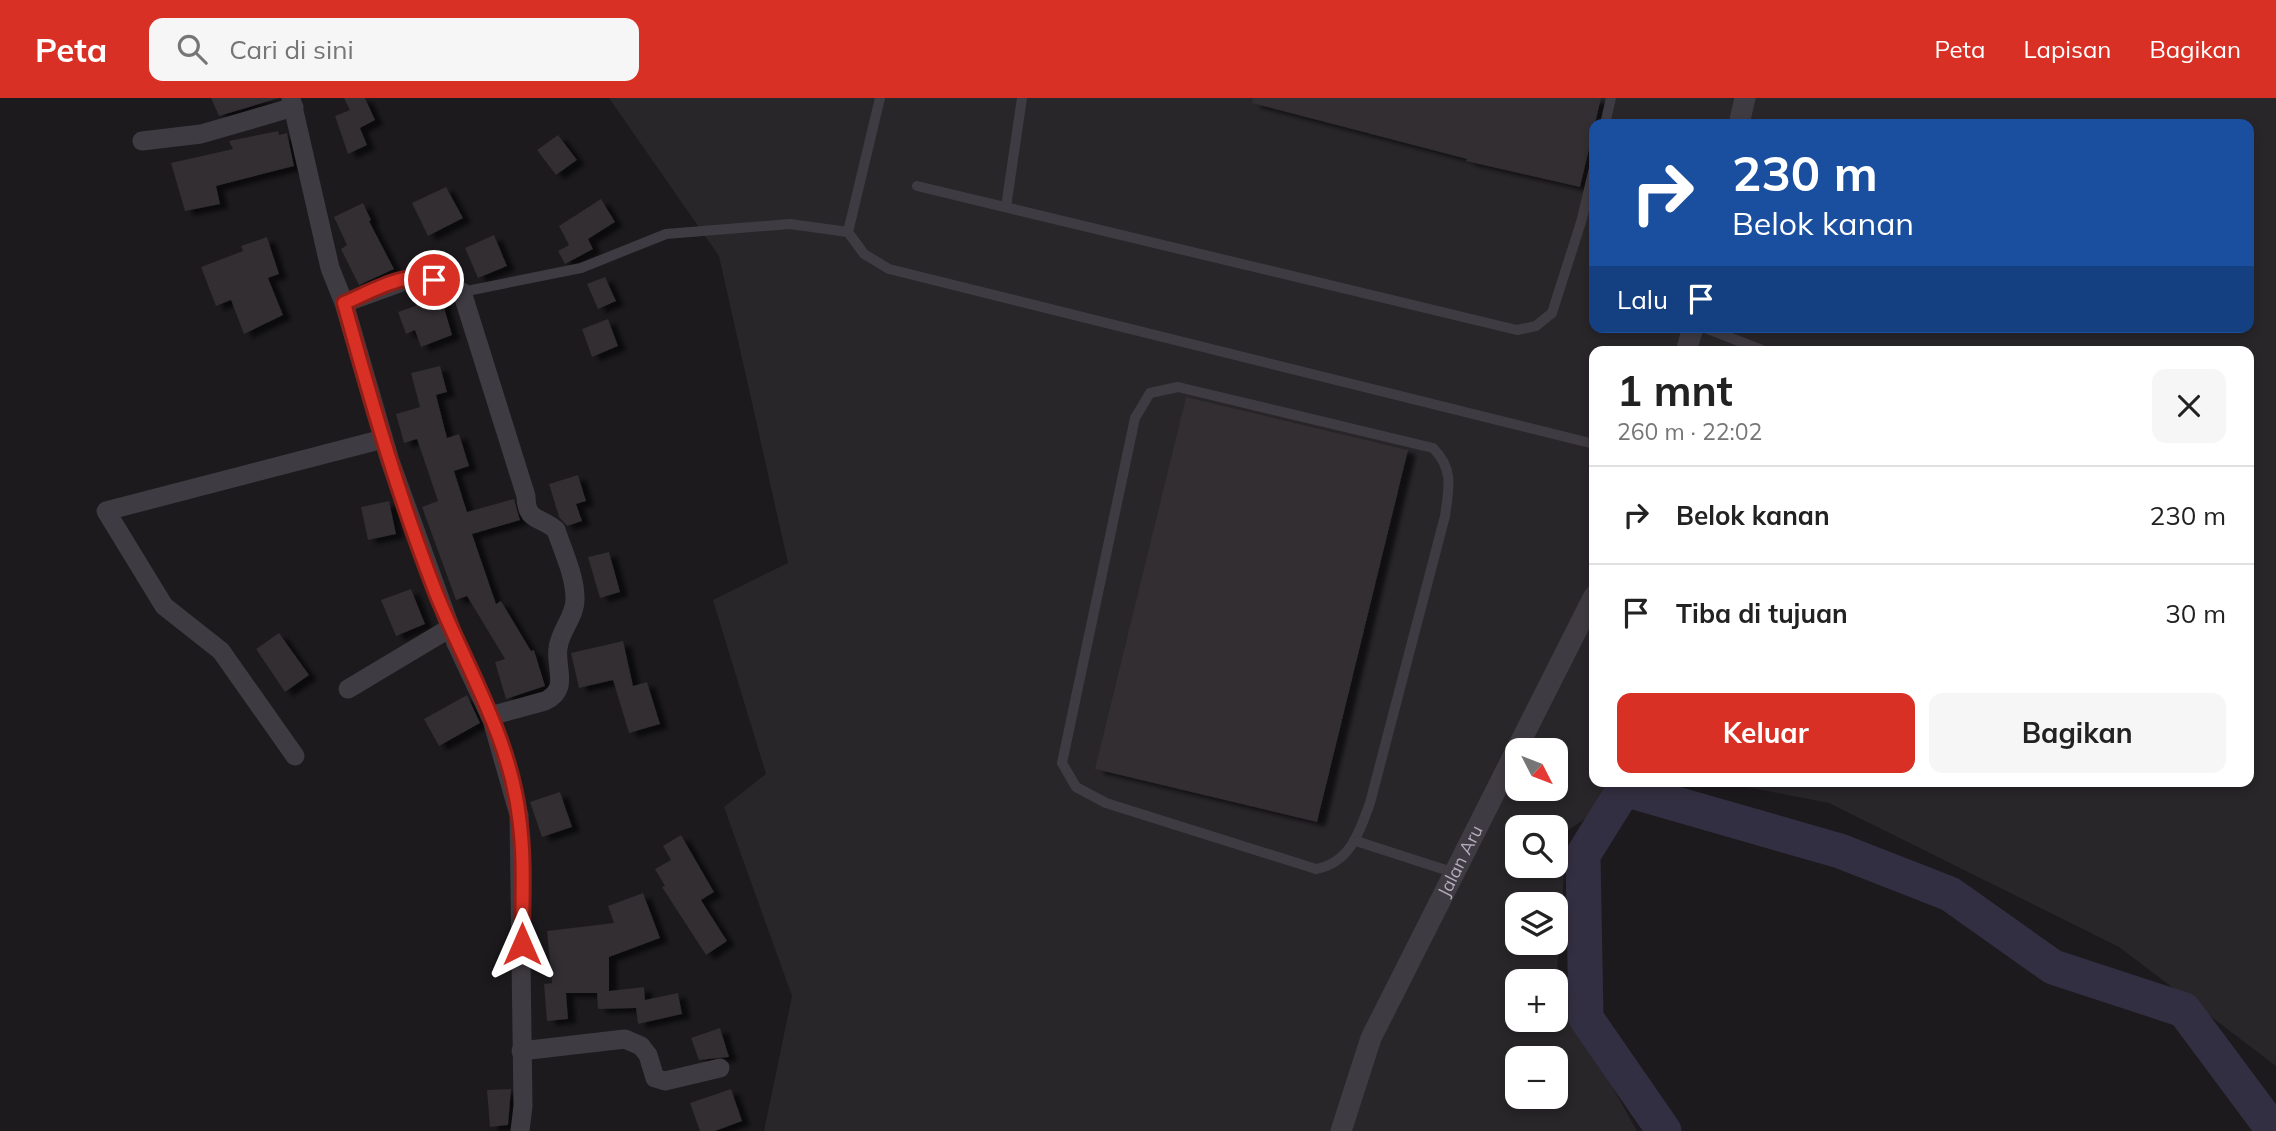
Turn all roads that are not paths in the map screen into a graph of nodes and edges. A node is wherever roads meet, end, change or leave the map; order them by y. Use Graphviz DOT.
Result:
graph roads {
  1 [pos="880,98"];
  2 [pos="1022,98"];
  3 [pos="1611,98"];
  4 [pos="1745,98"];
  5 [pos="293,103"];
  6 [pos="1606,119"];
  7 [pos="1740,119"];
  8 [pos="142,141"];
  9 [pos="917,186"];
  10 [pos="1589,189"];
  11 [pos="1006,207"];
  12 [pos="1582,219"];
  13 [pos="1589,221"];
  14 [pos="848,232"];
  15 [pos="463,292"];
  16 [pos="344,303"];
  17 [pos="1719,333"];
  18 [pos="1752,346"];
  19 [pos="383,439"];
  20 [pos="1589,443"];
  21 [pos="1589,606"];
  22 [pos="450,628"];
  23 [pos="348,689"];
  24 [pos="490,716"];
  25 [pos="295,756"];
  26 [pos="1356,841"];
  27 [pos="1455,874"];
  28 [pos="521,1051"];
  29 [pos="720,1068"];
  30 [pos="520,1131"];
  31 [pos="1340,1131"];
  1 -- 14 [label="lane"];
  2 -- 11 [label="lane"];
  3 -- 6 [label="lane"];
  4 -- 7 [label="street"];
  5 -- 8 [label="street"];
  5 -- 16 [label="street"];
  9 -- 11 [label="lane"];
  10 -- 12 [label="lane"];
  11 -- 12 [label="lane"];
  12 -- 13 [label="lane"];
  14 -- 15 [label="lane"];
  14 -- 20 [label="lane"];
  15 -- 16 [label="street"];
  15 -- 24 [label="street"];
  16 -- 19 [label="street"];
  17 -- 18 [label="lane"];
  19 -- 22 [label="street"];
  19 -- 25 [label="street"];
  21 -- 27 [label="street, Jalan Aru"];
  22 -- 23 [label="street"];
  22 -- 24 [label="street"];
  24 -- 28 [label="street"];
  26 -- 26 [label="lane"];
  26 -- 27 [label="lane"];
  27 -- 31 [label="street, Jalan Aru"];
  28 -- 29 [label="street"];
  28 -- 30 [label="street"];
}
